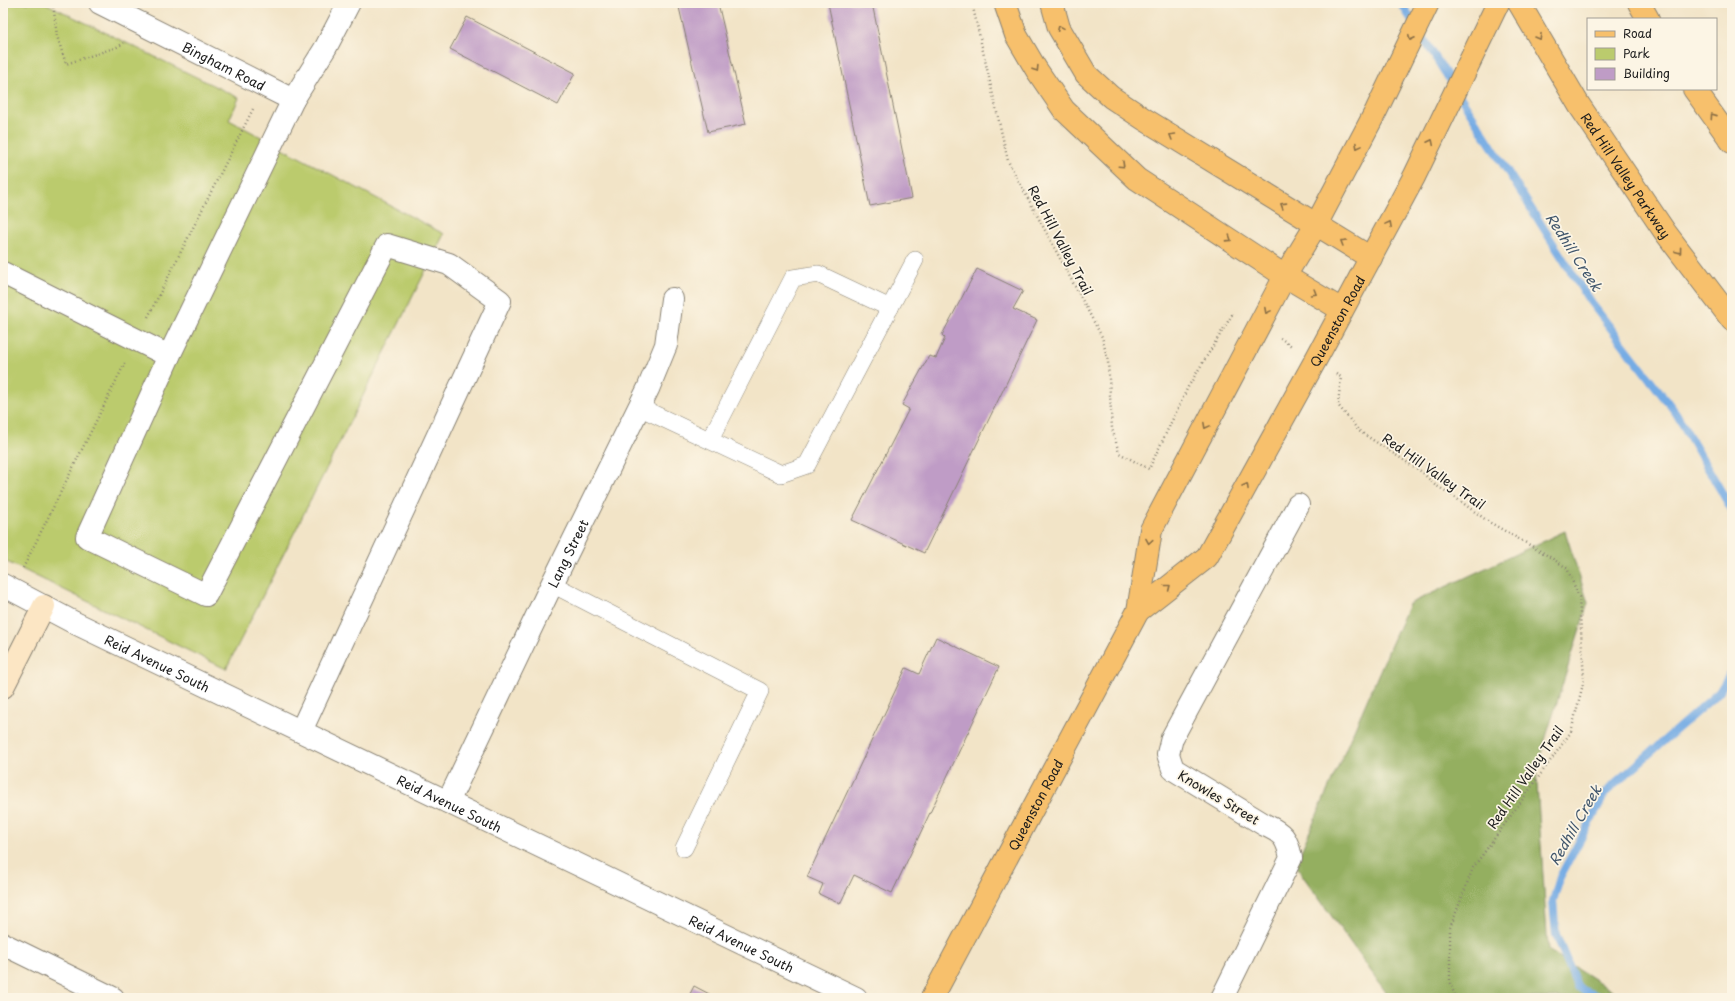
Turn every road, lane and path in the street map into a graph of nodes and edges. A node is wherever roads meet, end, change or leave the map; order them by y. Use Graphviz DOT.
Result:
graph roads {
  1 [pos="53,3"];
  2 [pos="100,3"];
  3 [pos="349,3"];
  4 [pos="972,3"];
  5 [pos="1005,3"];
  6 [pos="1052,3"];
  7 [pos="1428,3"];
  8 [pos="1498,3"];
  9 [pos="1519,3"];
  10 [pos="1638,3"];
  11 [pos="1647,18"];
  12 [pos="151,28"];
  13 [pos="1695,90"];
  14 [pos="294,100"];
  15 [pos="1732,142"];
  16 [pos="1316,225"];
  17 [pos="1370,258"];
  18 [pos="915,260"];
  19 [pos="3,273"];
  20 [pos="1285,276"];
  21 [pos="672,299"];
  22 [pos="890,308"];
  23 [pos="1342,310"];
  24 [pos="1732,320"];
  25 [pos="169,356"];
  26 [pos="640,407"];
  27 [pos="1359,431"];
  28 [pos="710,440"];
  29 [pos="1149,469"];
  30 [pos="1298,505"];
  31 [pos="552,584"];
  32 [pos="3,585"];
  33 [pos="44,606"];
  34 [pos="1138,611"];
  35 [pos="3,687"];
  36 [pos="301,731"];
  37 [pos="448,802"];
  38 [pos="684,848"];
  39 [pos="3,944"];
  40 [pos="113,998"];
  41 [pos="856,998"];
  42 [pos="932,998"];
  43 [pos="1222,998"];
  44 [pos="1456,998"];
  1 -- 12 [label="path"];
  2 -- 12 [label="street, Bingham Road"];
  3 -- 14 [label="street"];
  4 -- 29 [label="path, Red Hill Valley Trail"];
  5 -- 20 [label="main road, one-way"];
  16 -- 6 [label="main road, one-way"];
  7 -- 16 [label="main road, Queenston Road, one-way"];
  17 -- 8 [label="main road, Queenston Road, one-way"];
  9 -- 24 [label="main road, Red Hill Valley Parkway, one-way"];
  10 -- 11 [label="main road"];
  12 -- 14 [label="street, Bingham Road"];
  15 -- 13 [label="main road, one-way"];
  14 -- 25 [label="street"];
  17 -- 16 [label="main road, one-way"];
  16 -- 20 [label="main road, Queenston Road"];
  17 -- 23 [label="main road, Queenston Road"];
  18 -- 22 [label="lane"];
  19 -- 25 [label="street"];
  20 -- 23 [label="main road, one-way"];
  20 -- 34 [label="main road, Queenston Road, one-way"];
  21 -- 26 [label="street, Lang Street"];
  22 -- 28 [label="lane"];
  22 -- 28 [label="lane"];
  34 -- 23 [label="main road, Queenston Road, one-way"];
  25 -- 36 [label="street"];
  26 -- 28 [label="lane"];
  26 -- 31 [label="street, Lang Street"];
  27 -- 44 [label="path, Red Hill Valley Trail"];
  30 -- 43 [label="street, Knowles Street"];
  31 -- 37 [label="street, Lang Street"];
  31 -- 38 [label="lane"];
  32 -- 33 [label="street, Reid Avenue South"];
  33 -- 35 [label="street"];
  33 -- 36 [label="street, Reid Avenue South"];
  34 -- 42 [label="main road, Queenston Road"];
  36 -- 37 [label="street, Reid Avenue South"];
  37 -- 41 [label="street, Reid Avenue South"];
  39 -- 40 [label="street"];
}
